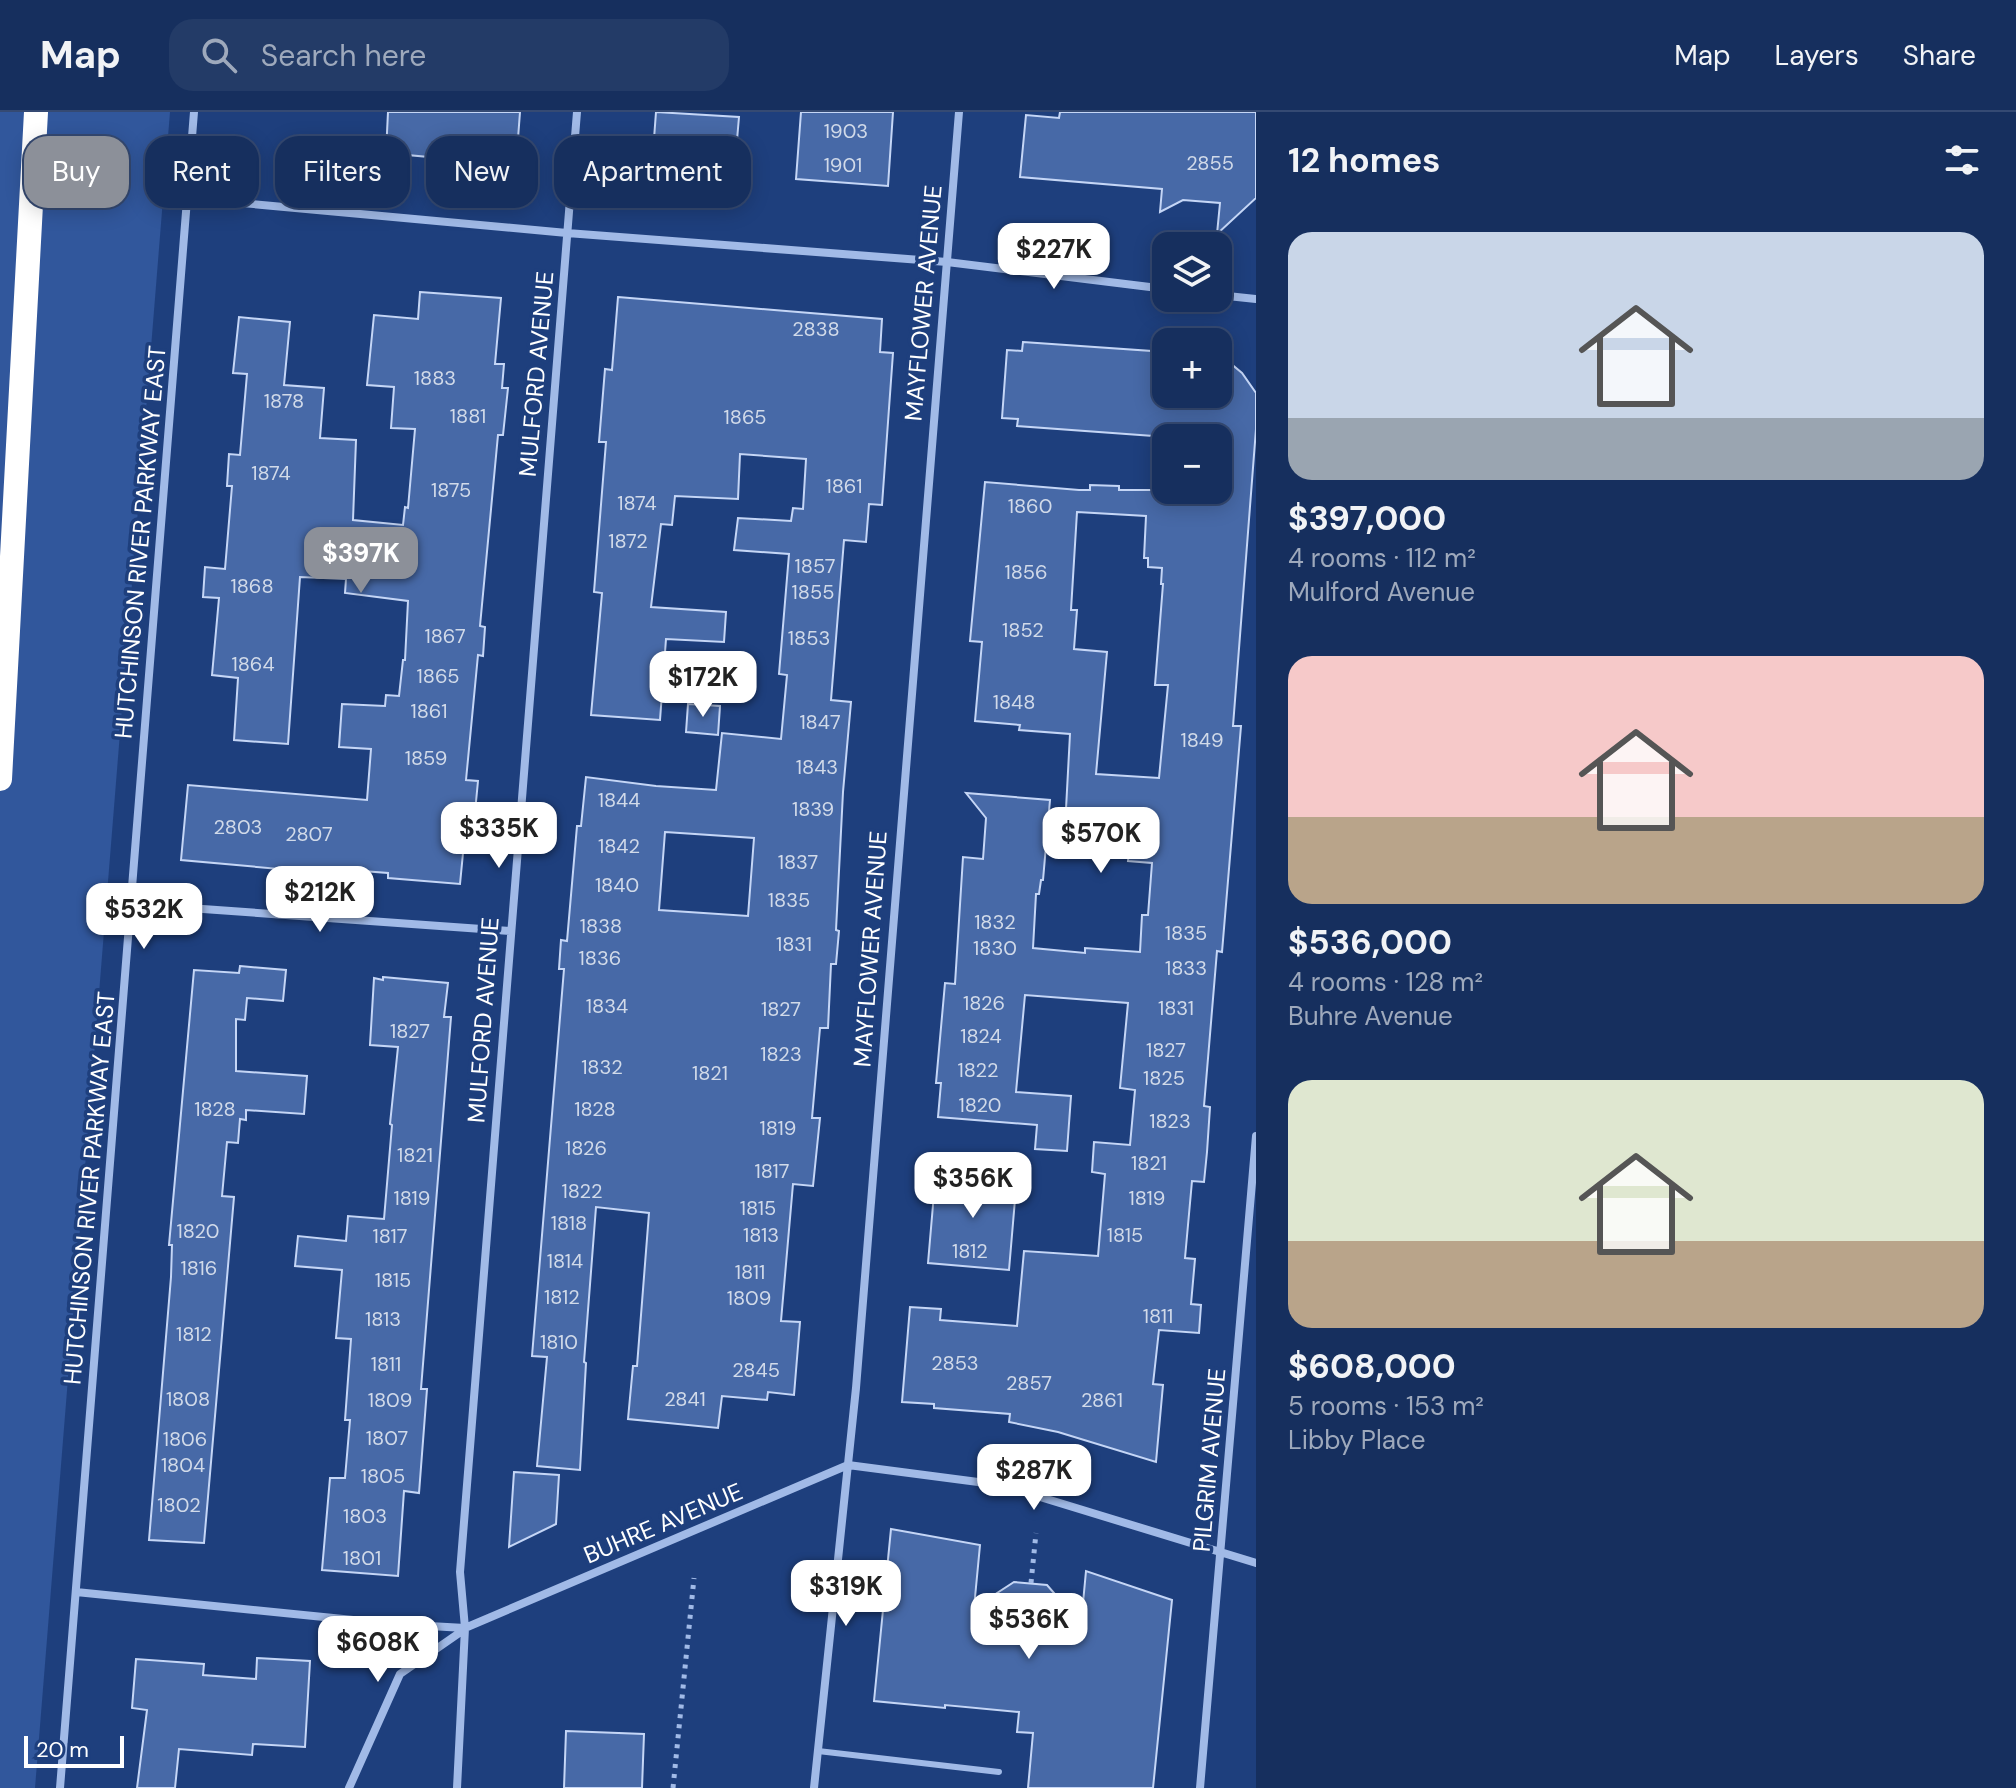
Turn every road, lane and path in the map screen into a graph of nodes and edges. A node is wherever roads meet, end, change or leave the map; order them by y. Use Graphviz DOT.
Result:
graph roads {
  1 [pos="36,112"];
  2 [pos="194,112"];
  3 [pos="577,112"];
  4 [pos="959,112"];
  5 [pos="192,136"];
  6 [pos="259,205"];
  7 [pos="186,208"];
  8 [pos="567,233"];
  9 [pos="947,262"];
  10 [pos="1152,287"];
  11 [pos="1232,296"];
  12 [pos="1256,299"];
  13 [pos="0,779"];
  14 [pos="132,904"];
  15 [pos="510,931"];
  16 [pos="1256,1136"];
  17 [pos="848,1465"];
  18 [pos="1036,1533"];
  19 [pos="1221,1553"];
  20 [pos="1256,1563"];
  21 [pos="694,1578"];
  22 [pos="1031,1583"];
  23 [pos="76,1592"];
  24 [pos="465,1628"];
  25 [pos="818,1751"];
  26 [pos="999,1772"];
  27 [pos="60,1788"];
  28 [pos="349,1788"];
  29 [pos="457,1788"];
  30 [pos="673,1788"];
  31 [pos="814,1788"];
  32 [pos="1200,1788"];
  1 -- 13 [label="highway"];
  2 -- 5 [label="street, HUTCHINSON RIVER PARKWAY EAST"];
  3 -- 8 [label="street, MULFORD AVENUE"];
  4 -- 9 [label="street, MAYFLOWER AVENUE"];
  6 -- 8 [label="street"];
  7 -- 14 [label="street, HUTCHINSON RIVER PARKWAY EAST"];
  8 -- 9 [label="street"];
  8 -- 15 [label="street, MULFORD AVENUE"];
  9 -- 10 [label="street"];
  9 -- 17 [label="street, MAYFLOWER AVENUE"];
  11 -- 12 [label="street"];
  14 -- 15 [label="street"];
  14 -- 23 [label="street, HUTCHINSON RIVER PARKWAY EAST"];
  15 -- 24 [label="street, MULFORD AVENUE"];
  16 -- 19 [label="street, PILGRIM AVENUE"];
  17 -- 19 [label="street"];
  17 -- 24 [label="street, BUHRE AVENUE"];
  17 -- 25 [label="street, MAYFLOWER AVENUE"];
  18 -- 22 [label="path"];
  19 -- 20 [label="street"];
  19 -- 32 [label="street, PILGRIM AVENUE"];
  21 -- 30 [label="path"];
  23 -- 24 [label="street, BUHRE AVENUE"];
  23 -- 27 [label="street, HUTCHINSON RIVER PARKWAY EAST"];
  24 -- 28 [label="street"];
  24 -- 29 [label="street, MULFORD AVENUE"];
  25 -- 26 [label="lane"];
  25 -- 31 [label="street, MAYFLOWER AVENUE"];
}
